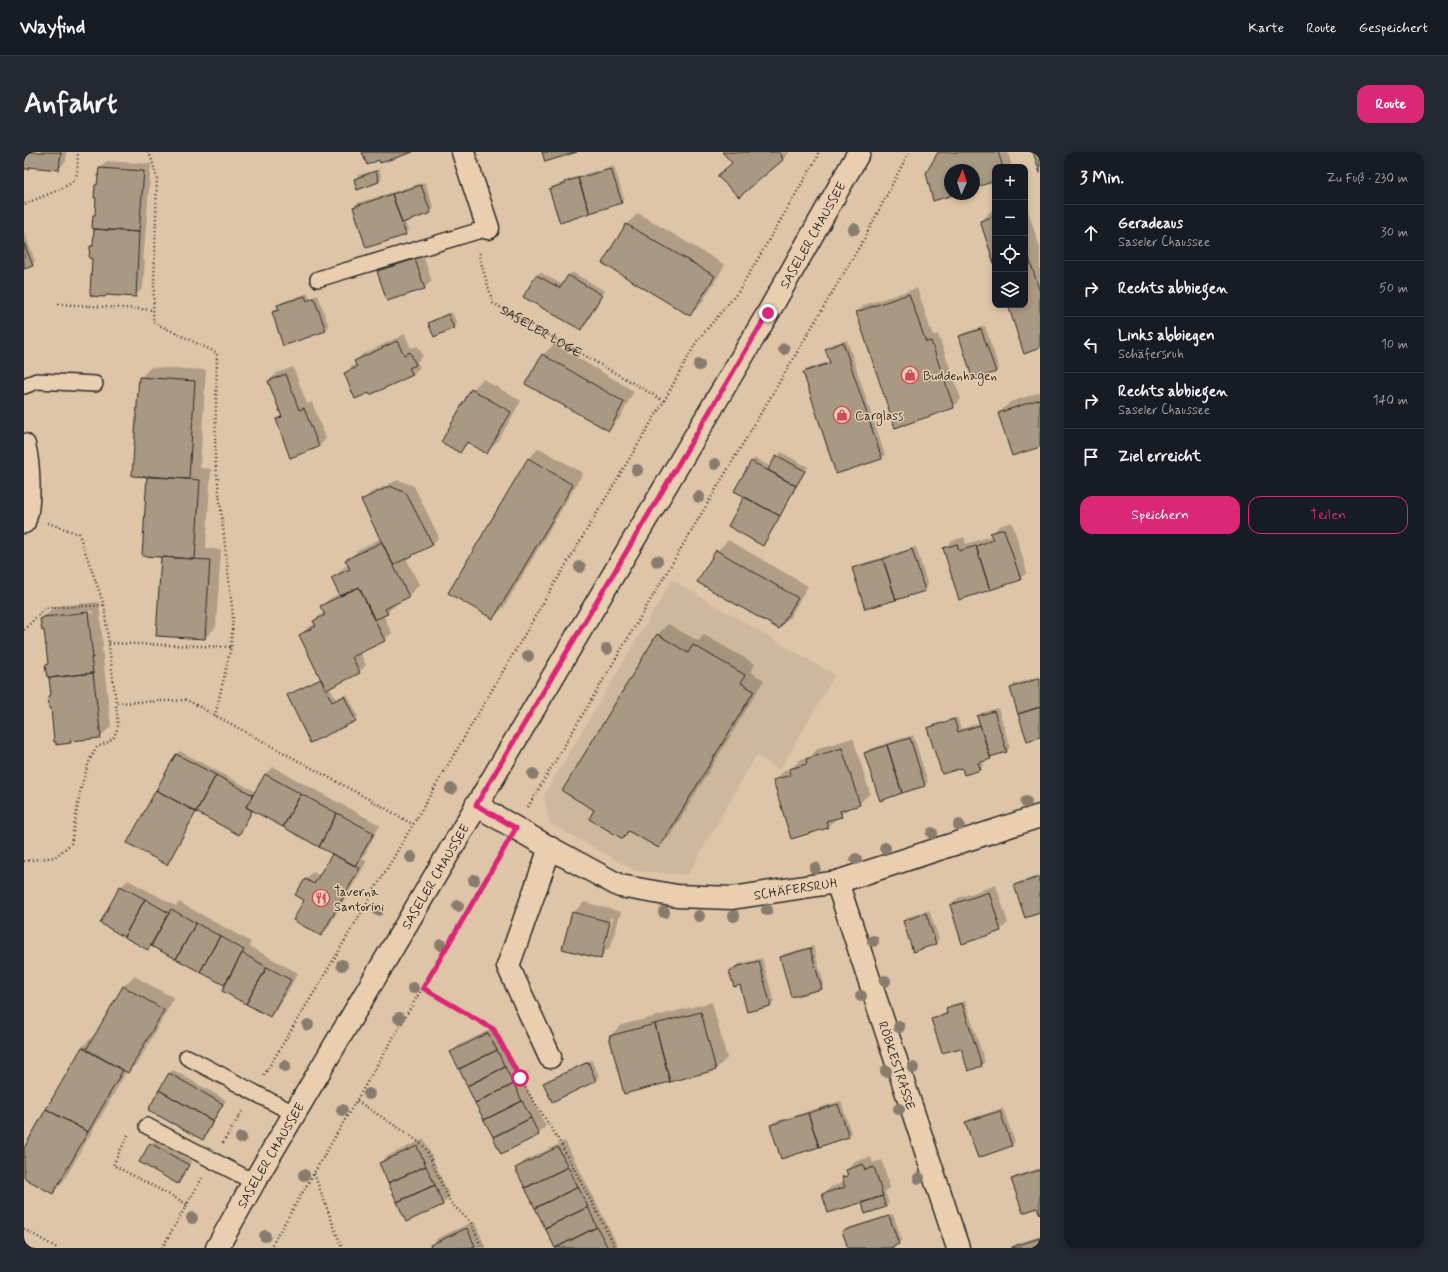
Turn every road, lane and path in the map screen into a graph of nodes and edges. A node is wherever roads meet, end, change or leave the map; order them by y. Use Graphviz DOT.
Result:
graph roads {
  1 [pos="78,152"];
  2 [pos="148,152"];
  3 [pos="463,152"];
  4 [pos="818,152"];
  5 [pos="859,152"];
  6 [pos="909,152"];
  7 [pos="24,204"];
  8 [pos="488,228"];
  9 [pos="318,279"];
  10 [pos="58,304"];
  11 [pos="153,310"];
  12 [pos="95,384"];
  13 [pos="24,386"];
  14 [pos="664,401"];
  15 [pos="24,445"];
  16 [pos="25,519"];
  17 [pos="104,605"];
  18 [pos="24,630"];
  19 [pos="109,643"];
  20 [pos="231,647"];
  21 [pos="116,703"];
  22 [pos="215,716"];
  23 [pos="476,805"];
  24 [pos="1040,816"];
  25 [pos="412,824"];
  26 [pos="516,828"];
  27 [pos="550,848"];
  28 [pos="24,861"];
  29 [pos="837,882"];
  30 [pos="423,988"];
  31 [pos="550,1057"];
  32 [pos="187,1058"];
  33 [pos="254,1092"];
  34 [pos="357,1101"];
  35 [pos="295,1114"];
  36 [pos="147,1126"];
  37 [pos="213,1160"];
  38 [pos="314,1173"];
  39 [pos="254,1182"];
  40 [pos="187,1204"];
  41 [pos="24,1229"];
  42 [pos="57,1248"];
  43 [pos="162,1248"];
  44 [pos="217,1248"];
  45 [pos="270,1248"];
  46 [pos="342,1248"];
  47 [pos="482,1248"];
  48 [pos="616,1248"];
  49 [pos="958,1248"];
  1 -- 7 [label="path"];
  2 -- 11 [label="path"];
  3 -- 8 [label="street"];
  4 -- 14 [label="path"];
  5 -- 23 [label="street, SASELER CHAUSSEE"];
  6 -- 26 [label="path"];
  8 -- 9 [label="lane"];
  8 -- 14 [label="path, SASELER LOGE"];
  10 -- 11 [label="path"];
  11 -- 20 [label="path"];
  12 -- 13 [label="lane"];
  14 -- 25 [label="path"];
  15 -- 16 [label="street"];
  16 -- 17 [label="path"];
  17 -- 18 [label="path"];
  17 -- 19 [label="path"];
  19 -- 20 [label="path"];
  19 -- 21 [label="path"];
  20 -- 22 [label="path"];
  21 -- 22 [label="path"];
  21 -- 28 [label="path"];
  22 -- 25 [label="path"];
  23 -- 26 [label="street, SCHÄFERSRUH"];
  23 -- 35 [label="street, SASELER CHAUSSEE"];
  24 -- 29 [label="street, SCHÄFERSRUH"];
  25 -- 33 [label="path"];
  26 -- 27 [label="street, SCHÄFERSRUH"];
  26 -- 30 [label="path"];
  27 -- 29 [label="street, SCHÄFERSRUH"];
  27 -- 31 [label="street"];
  29 -- 49 [label="street, RÖBKESTRASSE"];
  30 -- 34 [label="path"];
  30 -- 48 [label="path"];
  32 -- 33 [label="lane"];
  33 -- 35 [label="lane"];
  33 -- 37 [label="path"];
  34 -- 38 [label="path"];
  34 -- 47 [label="path"];
  35 -- 39 [label="street, SASELER CHAUSSEE"];
  36 -- 37 [label="lane"];
  36 -- 40 [label="path"];
  37 -- 39 [label="lane"];
  37 -- 40 [label="path"];
  38 -- 45 [label="path"];
  38 -- 46 [label="path"];
  39 -- 44 [label="street, SASELER CHAUSSEE"];
  40 -- 43 [label="path"];
  41 -- 42 [label="path"];
}
